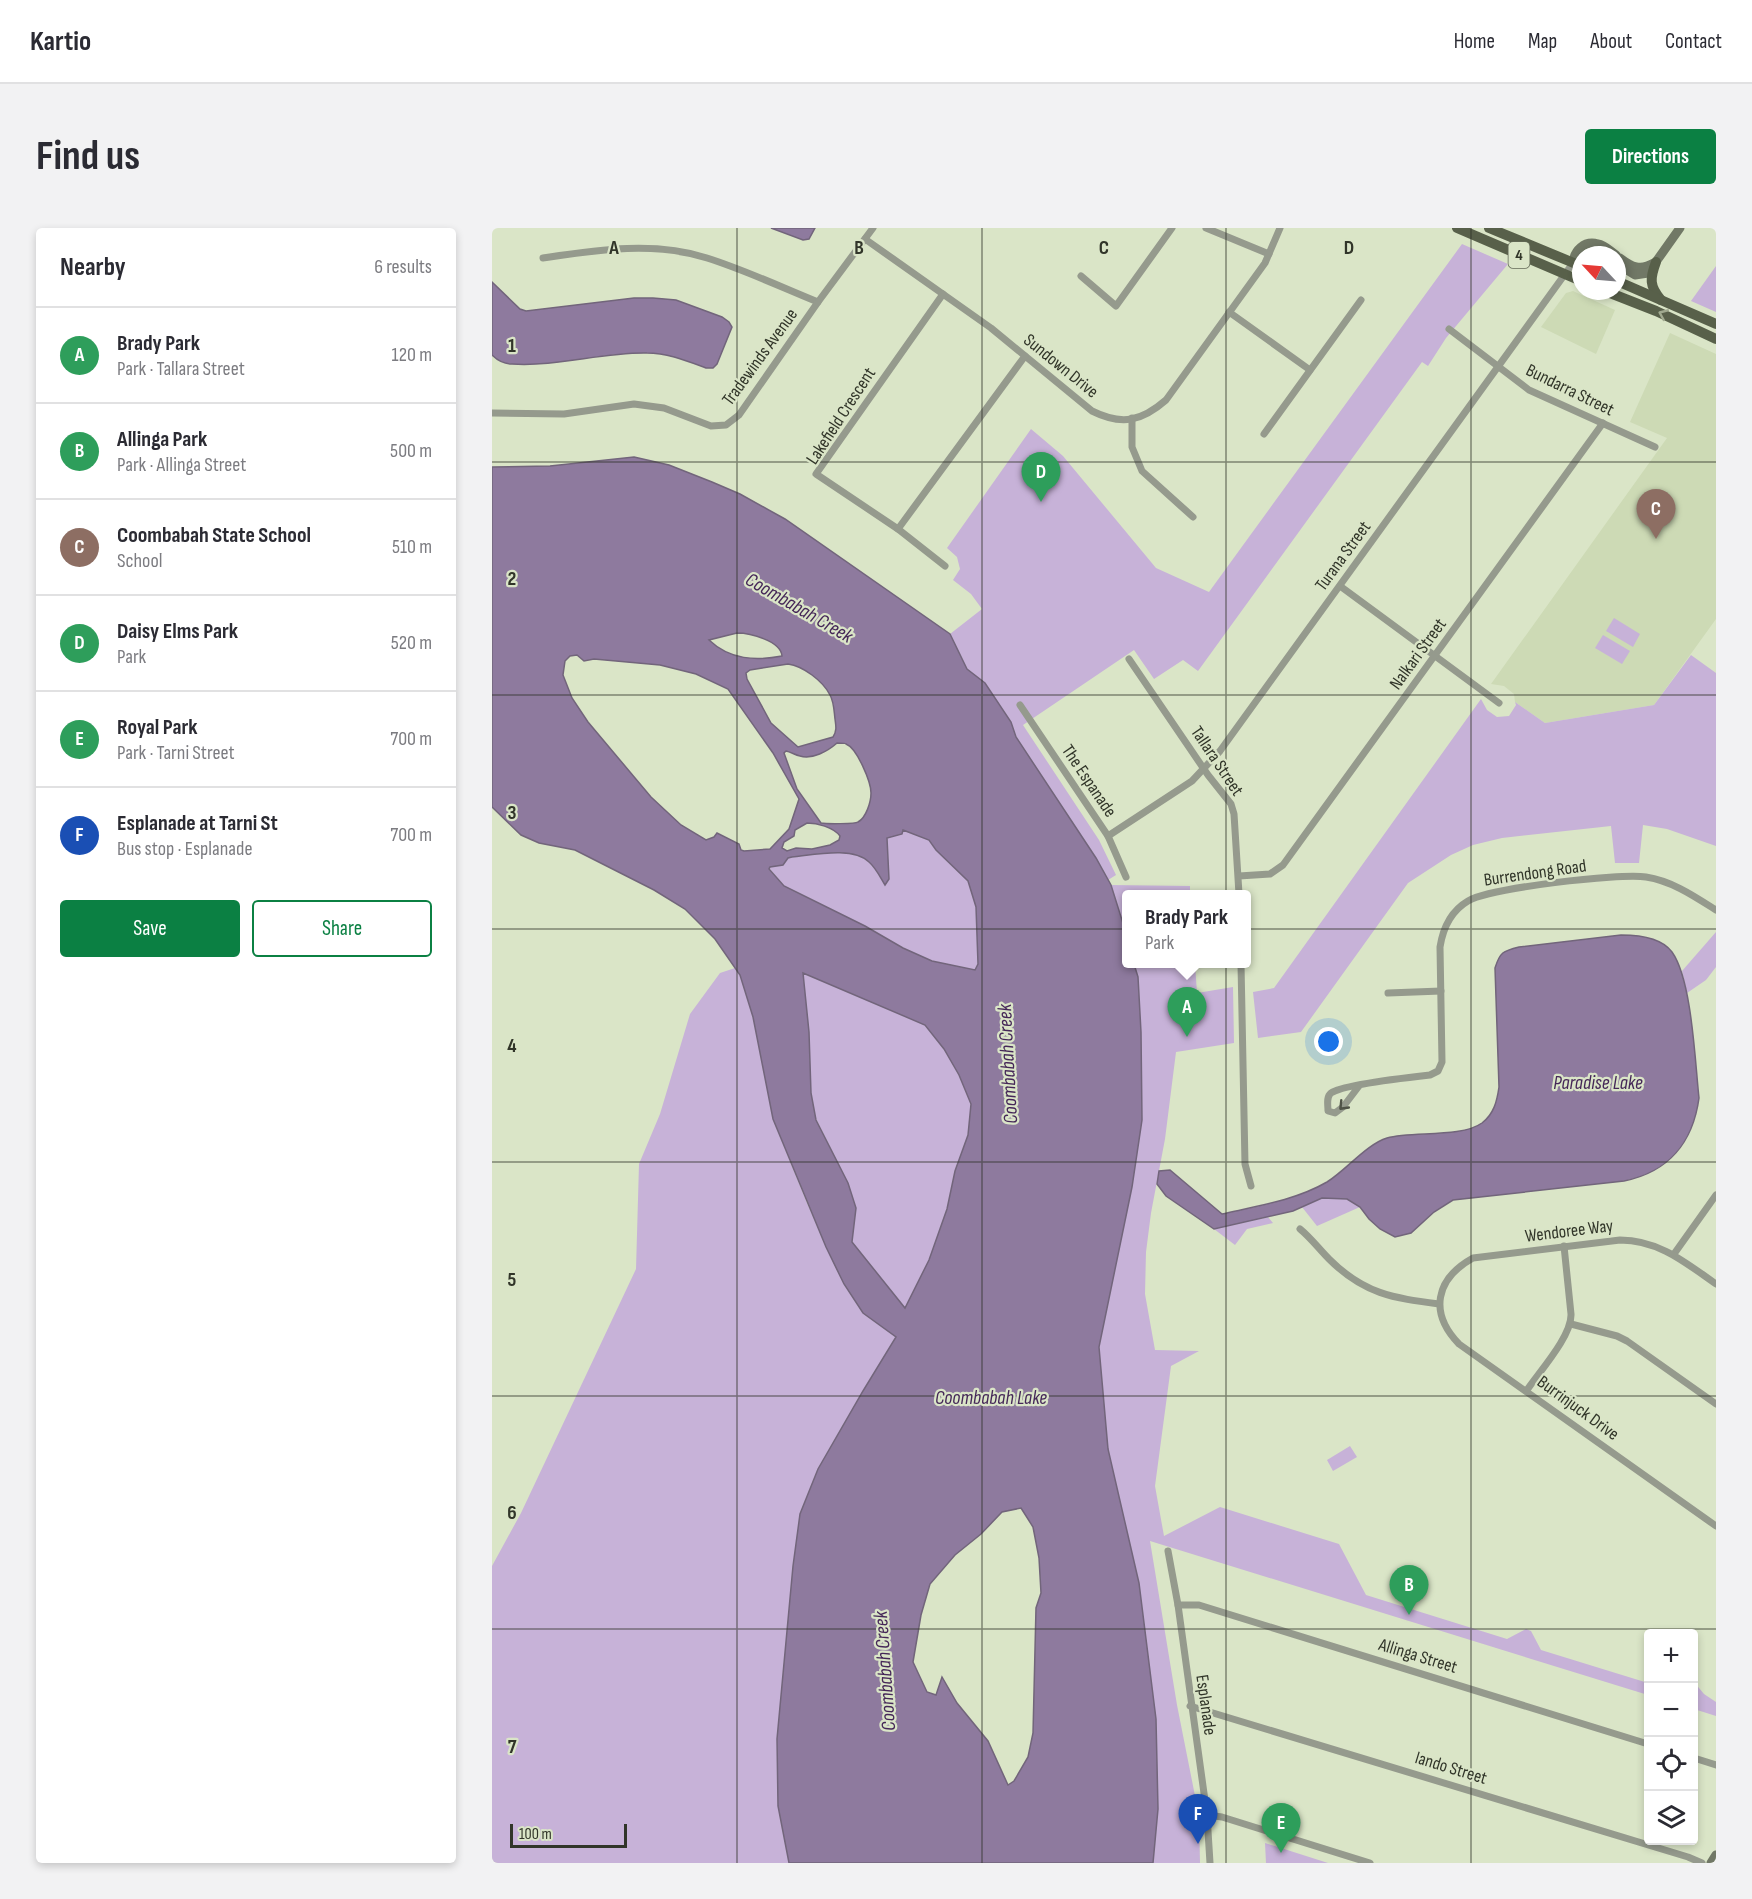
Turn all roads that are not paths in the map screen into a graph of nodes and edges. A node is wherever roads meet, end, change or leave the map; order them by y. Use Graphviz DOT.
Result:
graph roads {
  1 [pos="873,228"];
  2 [pos="1172,228"];
  3 [pos="1206,228"];
  4 [pos="1280,228"];
  5 [pos="1456,228"];
  6 [pos="1489,228"];
  7 [pos="1680,228"];
  8 [pos="866,239"];
  9 [pos="1583,246"];
  10 [pos="1601,246"];
  11 [pos="1269,254"];
  12 [pos="543,258"];
  13 [pos="1572,260"];
  14 [pos="1626,262"];
  15 [pos="1656,262"];
  16 [pos="1572,268"];
  17 [pos="1626,270"];
  18 [pos="1565,274"];
  19 [pos="1081,276"];
  20 [pos="1572,277"];
  21 [pos="1626,285"];
  22 [pos="943,294"];
  23 [pos="1626,299"];
  24 [pos="1362,300"];
  25 [pos="1661,300"];
  26 [pos="818,302"];
  27 [pos="1229,312"];
  28 [pos="1716,324"];
  29 [pos="1449,328"];
  30 [pos="1716,339"];
  31 [pos="1025,356"];
  32 [pos="1498,367"];
  33 [pos="1310,370"];
  34 [pos="492,413"];
  35 [pos="1132,418"];
  36 [pos="1603,423"];
  37 [pos="1264,434"];
  38 [pos="1655,447"];
  39 [pos="1193,517"];
  40 [pos="898,530"];
  41 [pos="945,566"];
  42 [pos="1340,586"];
  43 [pos="1436,655"];
  44 [pos="1129,658"];
  45 [pos="1499,703"];
  46 [pos="1020,705"];
  47 [pos="1205,769"];
  48 [pos="1108,836"];
  49 [pos="1239,876"];
  50 [pos="1126,877"];
  51 [pos="1239,890"];
  52 [pos="1716,910"];
  53 [pos="1241,968"];
  54 [pos="1441,991"];
  55 [pos="1388,993"];
  56 [pos="1359,1086"];
  57 [pos="1251,1186"];
  58 [pos="1716,1195"];
  59 [pos="1300,1228"];
  60 [pos="1564,1246"];
  61 [pos="1674,1254"];
  62 [pos="1716,1284"];
  63 [pos="1439,1304"];
  64 [pos="1571,1324"];
  65 [pos="1527,1390"];
  66 [pos="1716,1404"];
  67 [pos="1716,1526"];
  68 [pos="1168,1551"];
  69 [pos="1178,1605"];
  70 [pos="1190,1706"];
  71 [pos="1644,1743"];
  72 [pos="1698,1759"];
  73 [pos="1716,1765"];
  74 [pos="1208,1815"];
  75 [pos="1716,1855"];
  76 [pos="1210,1863"];
  77 [pos="1370,1863"];
  78 [pos="1702,1863"];
  79 [pos="1711,1863"];
  1 -- 8 [label="street, Tradewinds Avenue"];
  2 -- 19 [label="street"];
  3 -- 11 [label="street"];
  4 -- 11 [label="street, Sundown Drive"];
  5 -- 18 [label="main road, 4"];
  6 -- 13 [label="main road, 4"];
  7 -- 15 [label="street"];
  8 -- 22 [label="street, Sundown Drive"];
  8 -- 26 [label="street, Tradewinds Avenue"];
  9 -- 10 [label="street"];
  11 -- 27 [label="street, Sundown Drive"];
  12 -- 26 [label="street"];
  14 -- 15 [label="street"];
  15 -- 17 [label="street"];
  15 -- 25 [label="main road"];
  16 -- 18 [label="street, Turana Street"];
  18 -- 20 [label="main road, 4"];
  18 -- 32 [label="street, Turana Street"];
  21 -- 25 [label="main road"];
  22 -- 31 [label="street, Sundown Drive"];
  22 -- 40 [label="street, Lakefield Crescent"];
  30 -- 23 [label="main road, one-way"];
  24 -- 33 [label="street"];
  25 -- 28 [label="main road"];
  26 -- 34 [label="street, Tradewinds Avenue"];
  27 -- 33 [label="street"];
  27 -- 35 [label="street, Sundown Drive"];
  29 -- 32 [label="street, Bundarra Street"];
  31 -- 35 [label="street, Sundown Drive"];
  31 -- 40 [label="street"];
  32 -- 36 [label="street, Bundarra Street"];
  32 -- 42 [label="street, Turana Street"];
  33 -- 37 [label="street"];
  35 -- 39 [label="street"];
  36 -- 38 [label="street, Bundarra Street"];
  36 -- 43 [label="street, Nalkari Street"];
  40 -- 41 [label="street, Lakefield Crescent"];
  42 -- 43 [label="street"];
  42 -- 47 [label="street, Turana Street"];
  43 -- 45 [label="street"];
  43 -- 49 [label="street, Nalkari Street"];
  44 -- 47 [label="street, Tallara Street"];
  46 -- 48 [label="street, The Espanade"];
  47 -- 48 [label="street, Turana Street"];
  47 -- 49 [label="street, Tallara Street"];
  48 -- 50 [label="street, The Espanade"];
  49 -- 51 [label="street, Tallara Street"];
  52 -- 54 [label="street, Burrendong Road"];
  53 -- 57 [label="street"];
  54 -- 55 [label="street"];
  54 -- 56 [label="street, Burrendong Road"];
  56 -- 56 [label="street, Burrendong Road, one-way"];
  58 -- 61 [label="street"];
  59 -- 63 [label="street"];
  60 -- 61 [label="street, Wendoree Way"];
  60 -- 63 [label="street, Wendoree Way"];
  60 -- 64 [label="street"];
  61 -- 62 [label="street, Wendoree Way"];
  63 -- 65 [label="street, Burrinjuck Drive"];
  64 -- 65 [label="street"];
  64 -- 66 [label="street"];
  65 -- 67 [label="street, Burrinjuck Drive"];
  68 -- 69 [label="street, Esplanade"];
  69 -- 70 [label="street, Esplanade"];
  69 -- 71 [label="street, Allinga Street"];
  70 -- 74 [label="street, Esplanade"];
  70 -- 78 [label="street, Iando Street"];
  72 -- 73 [label="street"];
  74 -- 76 [label="street, Esplanade"];
  74 -- 77 [label="street"];
  75 -- 79 [label="street"];
}
